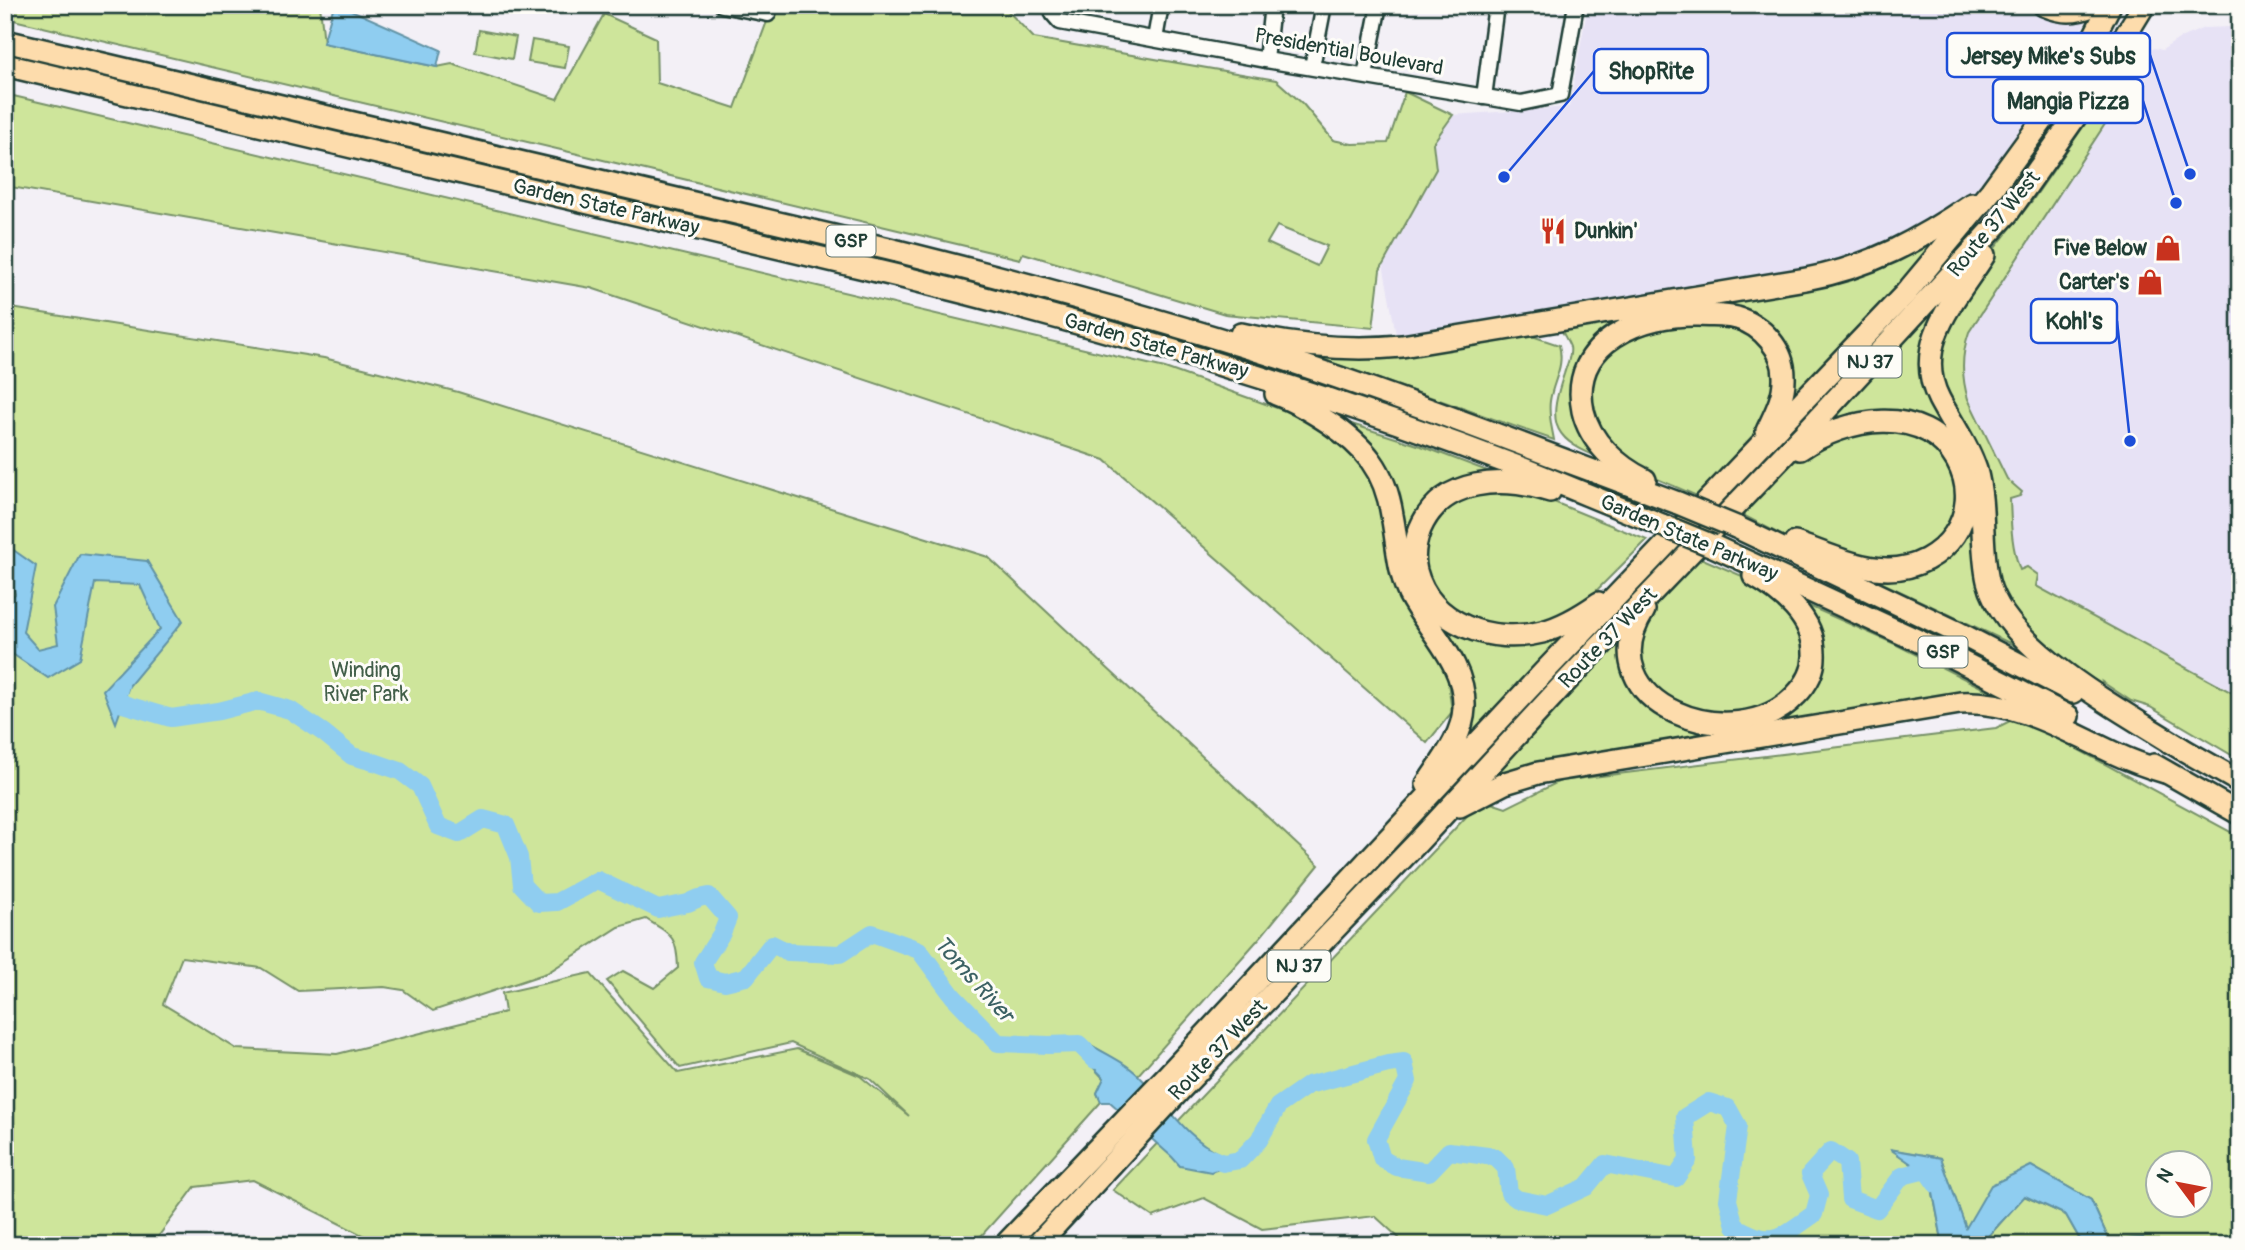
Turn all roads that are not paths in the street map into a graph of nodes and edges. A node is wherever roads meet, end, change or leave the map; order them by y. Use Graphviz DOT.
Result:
graph roads {
  1 [pos="722,5"];
  2 [pos="769,5"];
  3 [pos="1055,5"];
  4 [pos="1161,5"];
  5 [pos="1272,5"];
  6 [pos="1324,5"];
  7 [pos="1379,5"];
  8 [pos="1496,5"];
  9 [pos="1576,5"];
  10 [pos="2044,5"];
  11 [pos="2094,5"];
  12 [pos="2110,5"];
  13 [pos="2144,5"];
  14 [pos="1155,39"];
  15 [pos="5,41"];
  16 [pos="1266,60"];
  17 [pos="5,65"];
  18 [pos="1312,67"];
  19 [pos="1365,76"];
  20 [pos="1485,97"];
  21 [pos="1991,191"];
  22 [pos="2007,214"];
  23 [pos="889,249"];
  24 [pos="1039,312"];
  25 [pos="1756,452"];
  26 [pos="1766,472"];
  27 [pos="1678,503"];
  28 [pos="1652,521"];
  29 [pos="1735,527"];
  30 [pos="1713,546"];
  31 [pos="1671,572"];
  32 [pos="1630,583"];
  33 [pos="2182,749"];
  34 [pos="2165,772"];
  35 [pos="2240,782"];
  36 [pos="2240,814"];
  37 [pos="1401,827"];
  38 [pos="1418,842"];
  39 [pos="1174,1083"];
  40 [pos="1116,1144"];
  41 [pos="1005,1245"];
  42 [pos="1037,1245"];
  1 -- 2 [label="street"];
  3 -- 14 [label="street, Presidential Boulevard"];
  4 -- 14 [label="street"];
  5 -- 16 [label="street"];
  6 -- 18 [label="street"];
  7 -- 19 [label="street"];
  8 -- 20 [label="street"];
  9 -- 20 [label="street, Presidential Boulevard"];
  10 -- 11 [label="highway"];
  12 -- 21 [label="highway, Route 37 West / NJ 37"];
  13 -- 22 [label="highway, Route 37 West / NJ 37"];
  14 -- 16 [label="street, Presidential Boulevard"];
  15 -- 23 [label="highway, Garden State Parkway / GSP"];
  16 -- 18 [label="street, Presidential Boulevard"];
  17 -- 24 [label="highway, Garden State Parkway / GSP"];
  18 -- 19 [label="street, Presidential Boulevard"];
  19 -- 20 [label="street, Presidential Boulevard"];
  21 -- 23 [label="highway"];
  21 -- 25 [label="highway, Route 37 West / NJ 37"];
  22 -- 26 [label="highway, Route 37 West / NJ 37"];
  22 -- 33 [label="highway"];
  23 -- 27 [label="highway, Garden State Parkway / GSP"];
  24 -- 28 [label="highway, Garden State Parkway / GSP"];
  24 -- 37 [label="highway"];
  25 -- 27 [label="highway"];
  25 -- 32 [label="highway, Route 37 West / NJ 37"];
  26 -- 29 [label="highway"];
  26 -- 31 [label="highway, Route 37 West / NJ 37"];
  27 -- 29 [label="highway, Garden State Parkway / GSP, bridge"];
  28 -- 30 [label="highway, Garden State Parkway / GSP, bridge"];
  28 -- 32 [label="highway"];
  29 -- 33 [label="highway, Garden State Parkway / GSP"];
  30 -- 31 [label="highway"];
  30 -- 34 [label="highway, Garden State Parkway / GSP"];
  31 -- 38 [label="highway, Route 37 West / NJ 37"];
  32 -- 37 [label="highway, Route 37 West / NJ 37"];
  33 -- 35 [label="highway, Garden State Parkway / GSP"];
  34 -- 36 [label="highway, Garden State Parkway / GSP"];
  34 -- 38 [label="highway"];
  37 -- 39 [label="highway, Route 37 West / NJ 37"];
  38 -- 39 [label="highway, Route 37 West / NJ 37"];
  39 -- 40 [label="highway, Route 37 West / NJ 37"];
  40 -- 41 [label="highway, Route 37 West / NJ 37"];
  40 -- 42 [label="highway, Route 37 West / NJ 37"];
}
